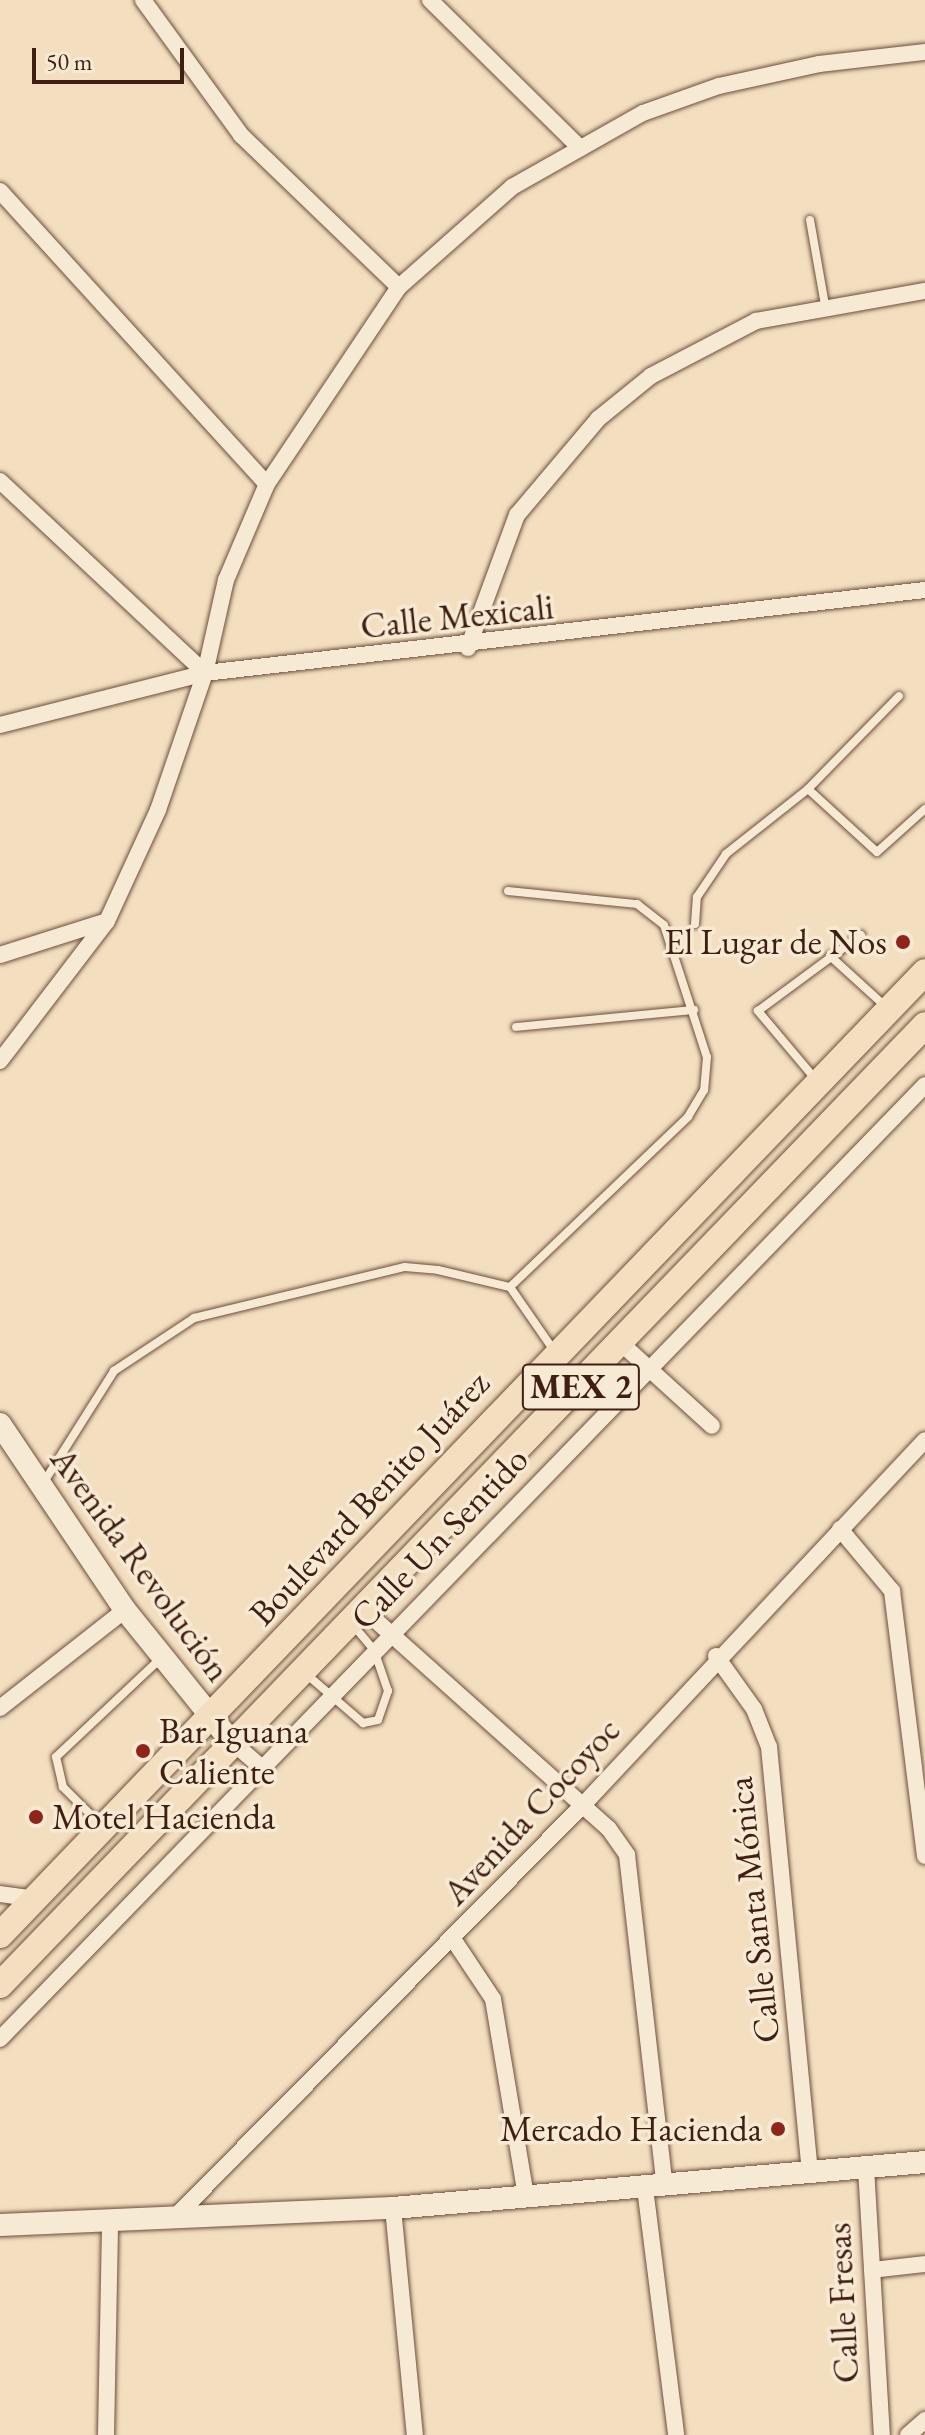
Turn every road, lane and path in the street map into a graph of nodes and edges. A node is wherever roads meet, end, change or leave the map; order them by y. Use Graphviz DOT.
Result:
graph roads {
  1 [pos="143,0"];
  2 [pos="430,0"];
  3 [pos="925,52"];
  4 [pos="580,148"];
  5 [pos="0,191"];
  6 [pos="810,220"];
  7 [pos="399,287"];
  8 [pos="925,291"];
  9 [pos="825,305"];
  10 [pos="0,481"];
  11 [pos="267,484"];
  12 [pos="925,590"];
  13 [pos="468,648"];
  14 [pos="205,673"];
  15 [pos="899,696"];
  16 [pos="0,725"];
  17 [pos="808,789"];
  18 [pos="925,809"];
  19 [pos="508,891"];
  20 [pos="107,921"];
  21 [pos="695,924"];
  22 [pos="861,935"];
  23 [pos="0,955"];
  24 [pos="830,956"];
  25 [pos="925,972"];
  26 [pos="889,1009"];
  27 [pos="694,1010"];
  28 [pos="925,1026"];
  29 [pos="516,1027"];
  30 [pos="0,1061"];
  31 [pos="818,1081"];
  32 [pos="925,1085"];
  33 [pos="510,1287"];
  34 [pos="623,1345"];
  35 [pos="556,1353"];
  36 [pos="649,1369"];
  37 [pos="0,1424"];
  38 [pos="712,1426"];
  39 [pos="925,1440"];
  40 [pos="42,1486"];
  41 [pos="840,1529"];
  42 [pos="125,1610"];
  43 [pos="357,1615"];
  44 [pos="389,1633"];
  45 [pos="374,1650"];
  46 [pos="716,1656"];
  47 [pos="162,1658"];
  48 [pos="301,1670"];
  49 [pos="330,1695"];
  50 [pos="0,1708"];
  51 [pos="210,1719"];
  52 [pos="230,1740"];
  53 [pos="262,1768"];
  54 [pos="583,1805"];
  55 [pos="104,1828"];
  56 [pos="925,1856"];
  57 [pos="0,1894"];
  58 [pos="35,1899"];
  59 [pos="0,1935"];
  60 [pos="453,1939"];
  61 [pos="0,1985"];
  62 [pos="0,2039"];
  63 [pos="925,2162"];
  64 [pos="866,2168"];
  65 [pos="810,2173"];
  66 [pos="655,2187"];
  67 [pos="526,2197"];
  68 [pos="393,2208"];
  69 [pos="175,2217"];
  70 [pos="110,2220"];
  71 [pos="0,2225"];
  72 [pos="925,2264"];
  73 [pos="872,2270"];
  74 [pos="925,2420"];
  75 [pos="106,2435"];
  76 [pos="415,2435"];
  77 [pos="676,2435"];
  78 [pos="882,2435"];
  79 [pos="908,2435"];
  1 -- 7 [label="street"];
  2 -- 4 [label="street"];
  3 -- 4 [label="street"];
  4 -- 7 [label="street"];
  5 -- 11 [label="street"];
  6 -- 9 [label="lane"];
  7 -- 11 [label="street"];
  8 -- 9 [label="street"];
  9 -- 13 [label="street"];
  10 -- 14 [label="street"];
  11 -- 14 [label="street"];
  12 -- 13 [label="street, Calle Mexicali"];
  13 -- 14 [label="street, Calle Mexicali"];
  14 -- 16 [label="street, Calle Mexicali"];
  14 -- 20 [label="street"];
  15 -- 17 [label="lane"];
  17 -- 18 [label="lane"];
  17 -- 21 [label="lane"];
  19 -- 27 [label="lane"];
  20 -- 23 [label="street"];
  20 -- 30 [label="street"];
  22 -- 24 [label="lane"];
  24 -- 26 [label="lane"];
  24 -- 31 [label="lane"];
  25 -- 26 [label="main road, Boulevard Benito Juárez / MEX 2"];
  26 -- 31 [label="main road, Boulevard Benito Juárez / MEX 2"];
  27 -- 29 [label="lane"];
  27 -- 33 [label="lane"];
  28 -- 34 [label="main road, Boulevard Benito Juárez / MEX 2"];
  31 -- 35 [label="main road, Boulevard Benito Juárez / MEX 2"];
  32 -- 36 [label="street, Calle Un Sentido"];
  33 -- 35 [label="lane"];
  33 -- 40 [label="lane"];
  34 -- 36 [label="street"];
  34 -- 43 [label="main road, Boulevard Benito Juárez / MEX 2"];
  35 -- 51 [label="main road, Boulevard Benito Juárez / MEX 2"];
  36 -- 38 [label="street"];
  36 -- 44 [label="street, Calle Un Sentido"];
  37 -- 40 [label="main road, Avenida Revolución"];
  39 -- 41 [label="street, Avenida Cocoyoc"];
  40 -- 42 [label="main road, Avenida Revolución"];
  41 -- 46 [label="street, Avenida Cocoyoc"];
  41 -- 56 [label="street"];
  42 -- 47 [label="main road, Avenida Revolución"];
  42 -- 50 [label="street"];
  43 -- 44 [label="street"];
  43 -- 45 [label="lane"];
  43 -- 48 [label="main road, Boulevard Benito Juárez / MEX 2"];
  44 -- 45 [label="street, Calle Un Sentido"];
  44 -- 54 [label="street"];
  45 -- 49 [label="street, Calle Un Sentido"];
  45 -- 49 [label="lane"];
  46 -- 54 [label="street, Avenida Cocoyoc"];
  46 -- 65 [label="street, Calle Santa Mónica"];
  47 -- 51 [label="main road, Avenida Revolución"];
  47 -- 55 [label="lane"];
  48 -- 49 [label="lane"];
  48 -- 52 [label="main road, Boulevard Benito Juárez / MEX 2"];
  49 -- 53 [label="street, Calle Un Sentido"];
  51 -- 52 [label="main road, Avenida Revolución"];
  51 -- 55 [label="main road, Boulevard Benito Juárez / MEX 2"];
  52 -- 53 [label="street"];
  52 -- 61 [label="main road, Boulevard Benito Juárez / MEX 2"];
  53 -- 62 [label="street, Calle Un Sentido"];
  54 -- 60 [label="street, Avenida Cocoyoc"];
  54 -- 66 [label="street"];
  55 -- 58 [label="main road, Boulevard Benito Juárez / MEX 2"];
  57 -- 58 [label="street"];
  58 -- 59 [label="main road, Boulevard Benito Juárez / MEX 2"];
  60 -- 67 [label="street"];
  60 -- 69 [label="street, Avenida Cocoyoc"];
  63 -- 64 [label="main road"];
  64 -- 65 [label="main road"];
  64 -- 73 [label="street, Calle Fresas"];
  65 -- 66 [label="main road"];
  66 -- 67 [label="main road"];
  66 -- 77 [label="street"];
  67 -- 68 [label="main road"];
  68 -- 69 [label="main road"];
  68 -- 76 [label="street"];
  69 -- 70 [label="main road"];
  70 -- 71 [label="main road"];
  70 -- 75 [label="street"];
  72 -- 73 [label="street"];
  73 -- 78 [label="street, Calle Fresas"];
  74 -- 79 [label="street"];
}
